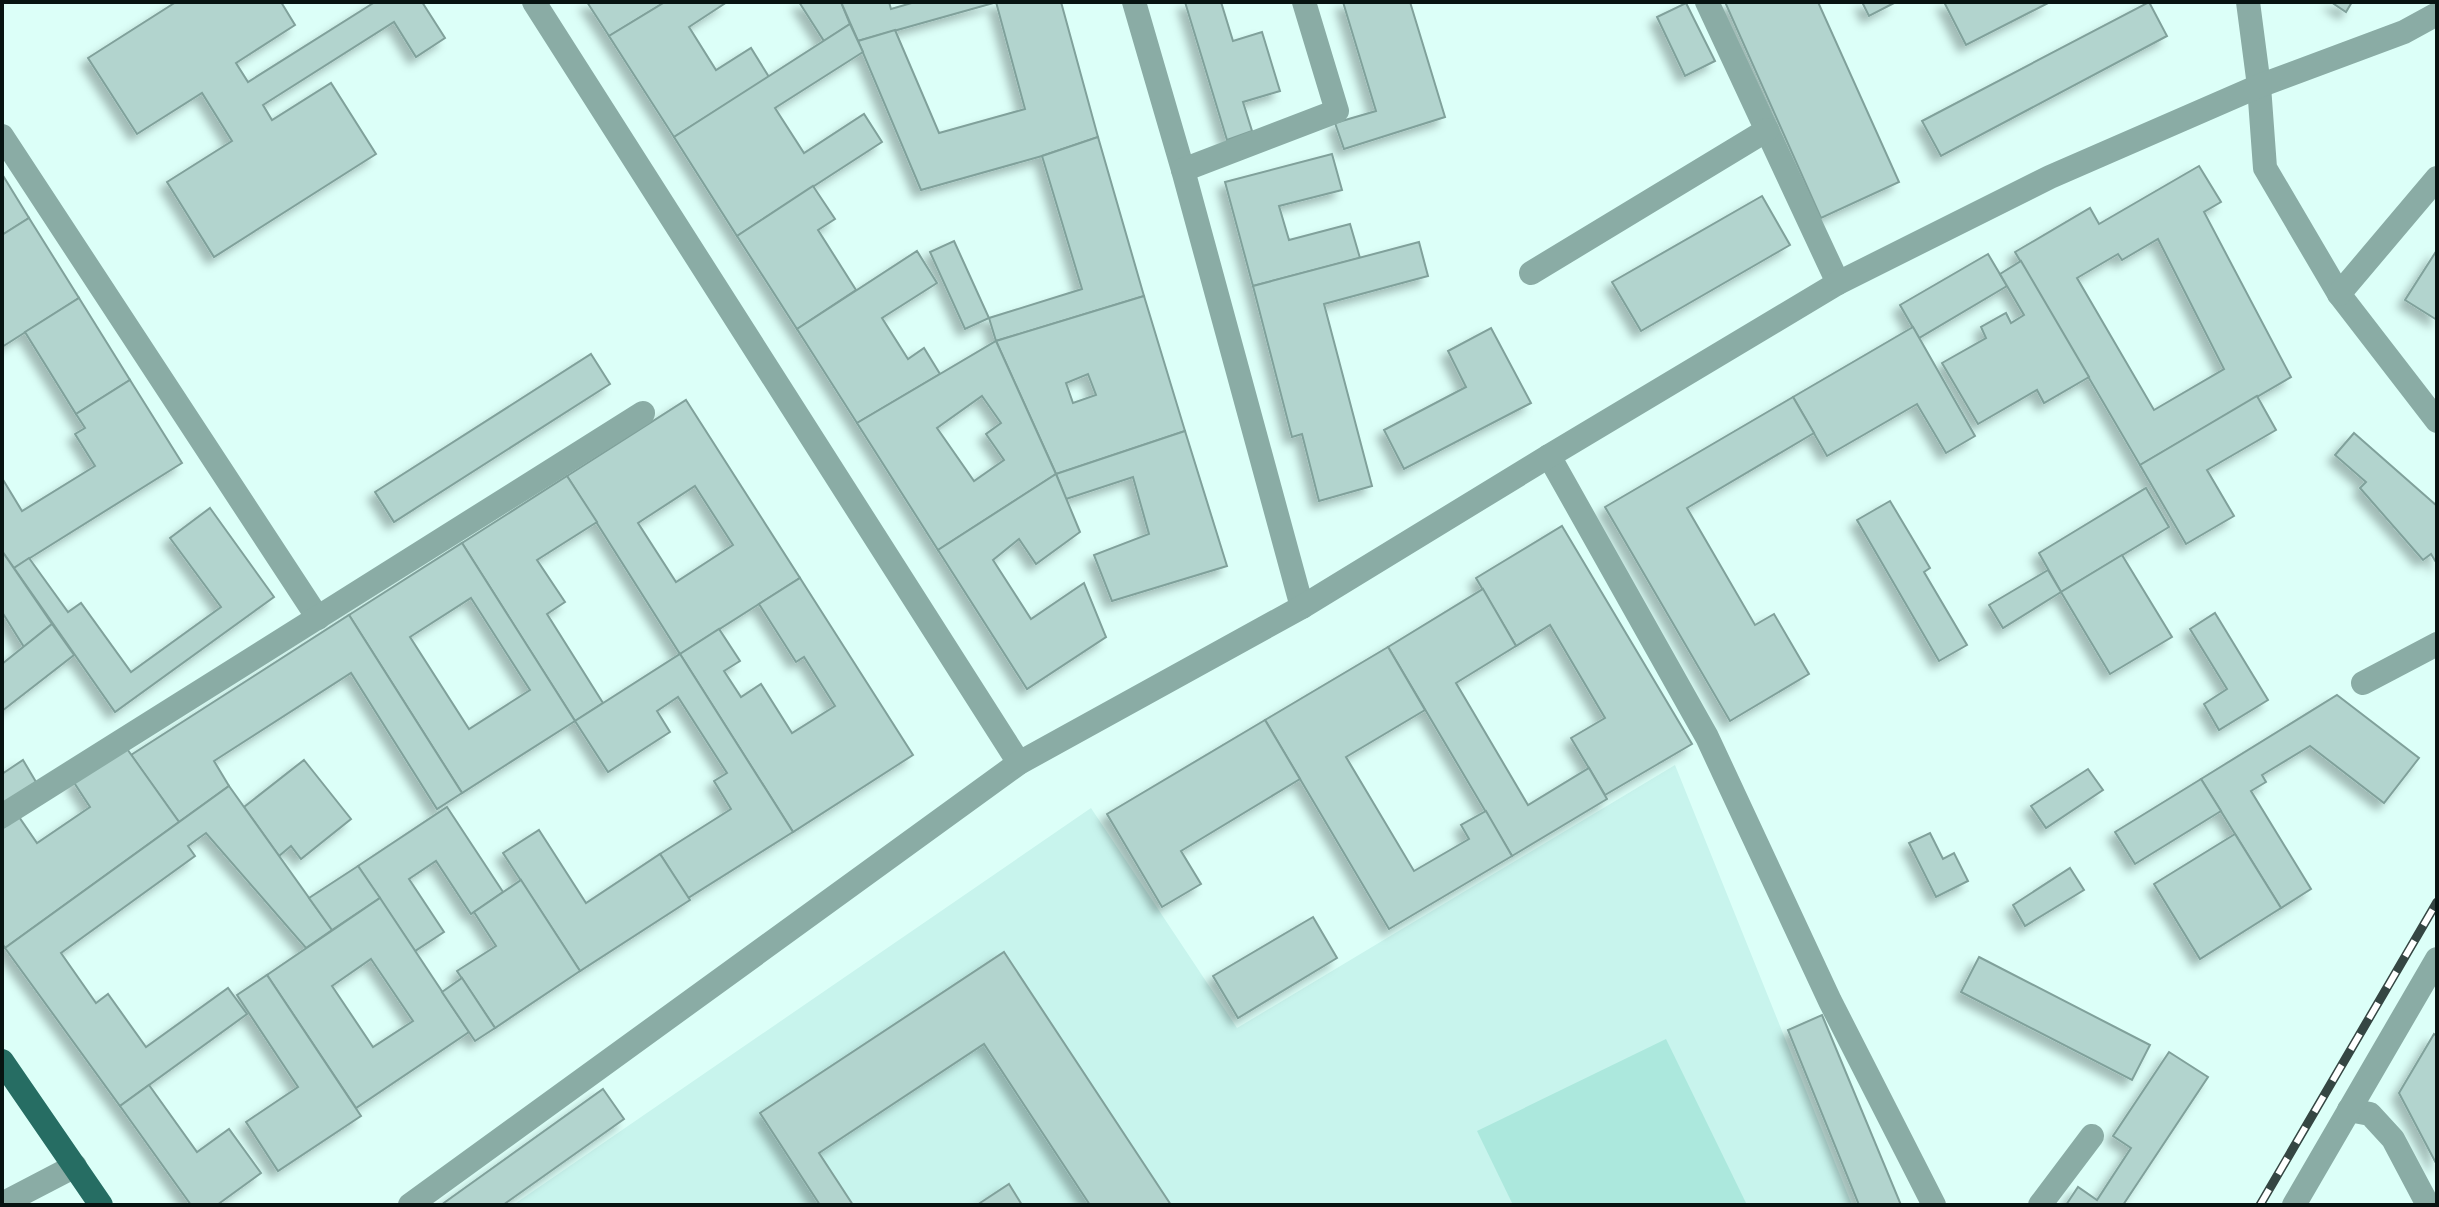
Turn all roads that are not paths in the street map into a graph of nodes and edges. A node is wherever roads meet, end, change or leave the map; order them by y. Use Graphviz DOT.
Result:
graph roads {
  1 [pos="534,2"];
  2 [pos="1134,2"];
  3 [pos="1304,2"];
  4 [pos="1707,2"];
  5 [pos="2248,2"];
  6 [pos="2437,14"];
  7 [pos="2259,86"];
  8 [pos="1767,130"];
  9 [pos="2,136"];
  10 [pos="1183,170"];
  11 [pos="2437,178"];
  12 [pos="1531,273"];
  13 [pos="1838,283"];
  14 [pos="2339,294"];
  15 [pos="643,413"];
  16 [pos="2437,421"];
  17 [pos="1549,456"];
  18 [pos="1302,607"];
  19 [pos="318,618"];
  20 [pos="2437,644"];
  21 [pos="2363,683"];
  22 [pos="1019,763"];
  23 [pos="2,816"];
  24 [pos="2437,959"];
  25 [pos="2,1061"];
  26 [pos="2349,1110"];
  27 [pos="2092,1136"];
  28 [pos="75,1166"];
  29 [pos="2,1204"];
  30 [pos="101,1205"];
  31 [pos="410,1205"];
  32 [pos="1934,1205"];
  33 [pos="2040,1205"];
  34 [pos="2294,1205"];
  35 [pos="2428,1205"];
  1 -- 22 [label="street"];
  2 -- 10 [label="street"];
  3 -- 10 [label="street"];
  4 -- 8 [label="street"];
  5 -- 7 [label="street"];
  6 -- 7 [label="street"];
  7 -- 13 [label="street"];
  7 -- 14 [label="street"];
  8 -- 12 [label="street"];
  8 -- 13 [label="street"];
  9 -- 19 [label="street"];
  10 -- 18 [label="street"];
  11 -- 14 [label="street"];
  13 -- 17 [label="street"];
  14 -- 16 [label="street"];
  15 -- 19 [label="street"];
  17 -- 18 [label="street"];
  17 -- 32 [label="street"];
  18 -- 22 [label="street"];
  19 -- 23 [label="street"];
  20 -- 21 [label="street"];
  22 -- 31 [label="street"];
  24 -- 26 [label="street"];
  25 -- 28 [label="main road"];
  26 -- 34 [label="street"];
  26 -- 35 [label="street"];
  27 -- 33 [label="street"];
  28 -- 29 [label="street"];
  28 -- 30 [label="main road"];
}
